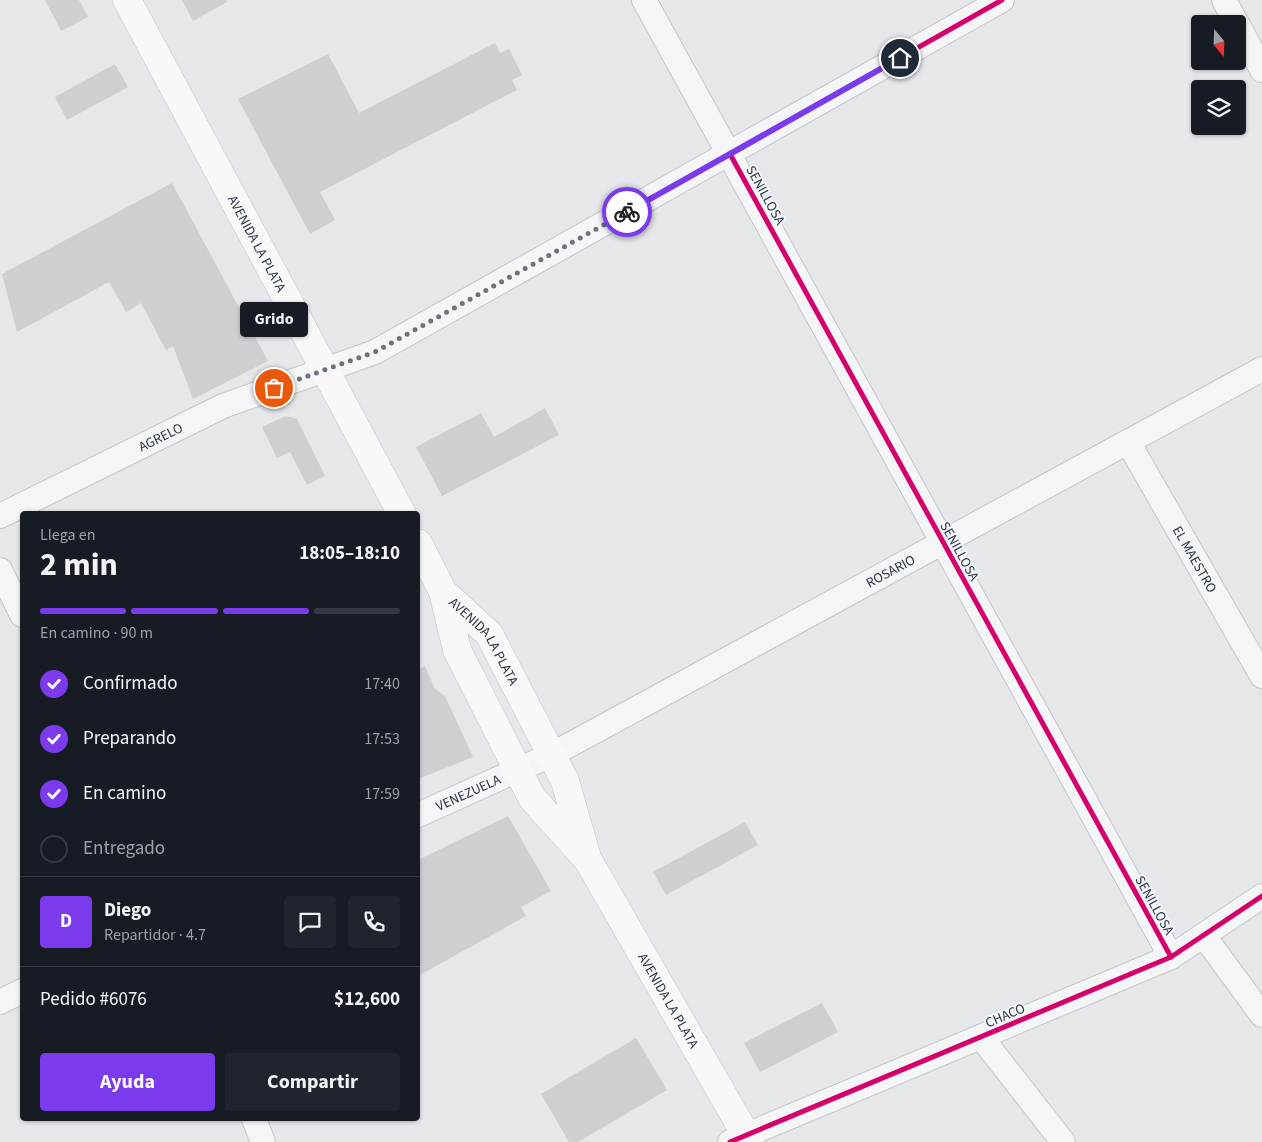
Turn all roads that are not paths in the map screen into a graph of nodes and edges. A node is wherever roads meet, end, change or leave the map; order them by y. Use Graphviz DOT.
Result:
graph roads {
  1 [pos="127,0"];
  2 [pos="644,0"];
  3 [pos="1002,0"];
  4 [pos="1224,0"];
  5 [pos="1232,15"];
  6 [pos="1246,41"];
  7 [pos="1262,70"];
  8 [pos="730,154"];
  9 [pos="1262,369"];
  10 [pos="326,370"];
  11 [pos="1128,442"];
  12 [pos="400,511"];
  13 [pos="0,516"];
  14 [pos="942,542"];
  15 [pos="420,547"];
  16 [pos="0,570"];
  17 [pos="443,592"];
  18 [pos="20,611"];
  19 [pos="1262,676"];
  20 [pos="551,755"];
  21 [pos="519,771"];
  22 [pos="420,814"];
  23 [pos="588,860"];
  24 [pos="1262,896"];
  25 [pos="1204,936"];
  26 [pos="1171,957"];
  27 [pos="20,992"];
  28 [pos="0,1002"];
  29 [pos="1262,1015"];
  30 [pos="982,1037"];
  31 [pos="255,1121"];
  32 [pos="742,1140"];
  33 [pos="264,1142"];
  34 [pos="1062,1142"];
  1 -- 10 [label="main road, AVENIDA LA PLATA"];
  2 -- 8 [label="street, SENILLOSA"];
  3 -- 8 [label="street, AGRELO"];
  4 -- 5 [label="street"];
  6 -- 7 [label="street"];
  8 -- 10 [label="street, AGRELO"];
  8 -- 14 [label="street, SENILLOSA"];
  9 -- 11 [label="street, ROSARIO"];
  10 -- 12 [label="main road, AVENIDA LA PLATA"];
  10 -- 13 [label="street, AGRELO"];
  11 -- 14 [label="street, ROSARIO"];
  11 -- 19 [label="street, EL MAESTRO"];
  14 -- 20 [label="street, ROSARIO"];
  14 -- 26 [label="street, SENILLOSA"];
  15 -- 17 [label="main road, AVENIDA LA PLATA"];
  16 -- 18 [label="street"];
  17 -- 20 [label="main road, AVENIDA LA PLATA"];
  17 -- 21 [label="main road, AVENIDA LA PLATA"];
  20 -- 21 [label="street, ROSARIO"];
  20 -- 23 [label="main road, AVENIDA LA PLATA"];
  21 -- 22 [label="street, VENEZUELA"];
  21 -- 23 [label="main road, AVENIDA LA PLATA"];
  23 -- 32 [label="main road, AVENIDA LA PLATA"];
  24 -- 25 [label="street, CHACO"];
  25 -- 26 [label="street, CHACO"];
  25 -- 29 [label="street"];
  26 -- 30 [label="street, CHACO"];
  27 -- 28 [label="street"];
  30 -- 32 [label="street, CHACO"];
  30 -- 34 [label="street"];
  31 -- 33 [label="street"];
}
